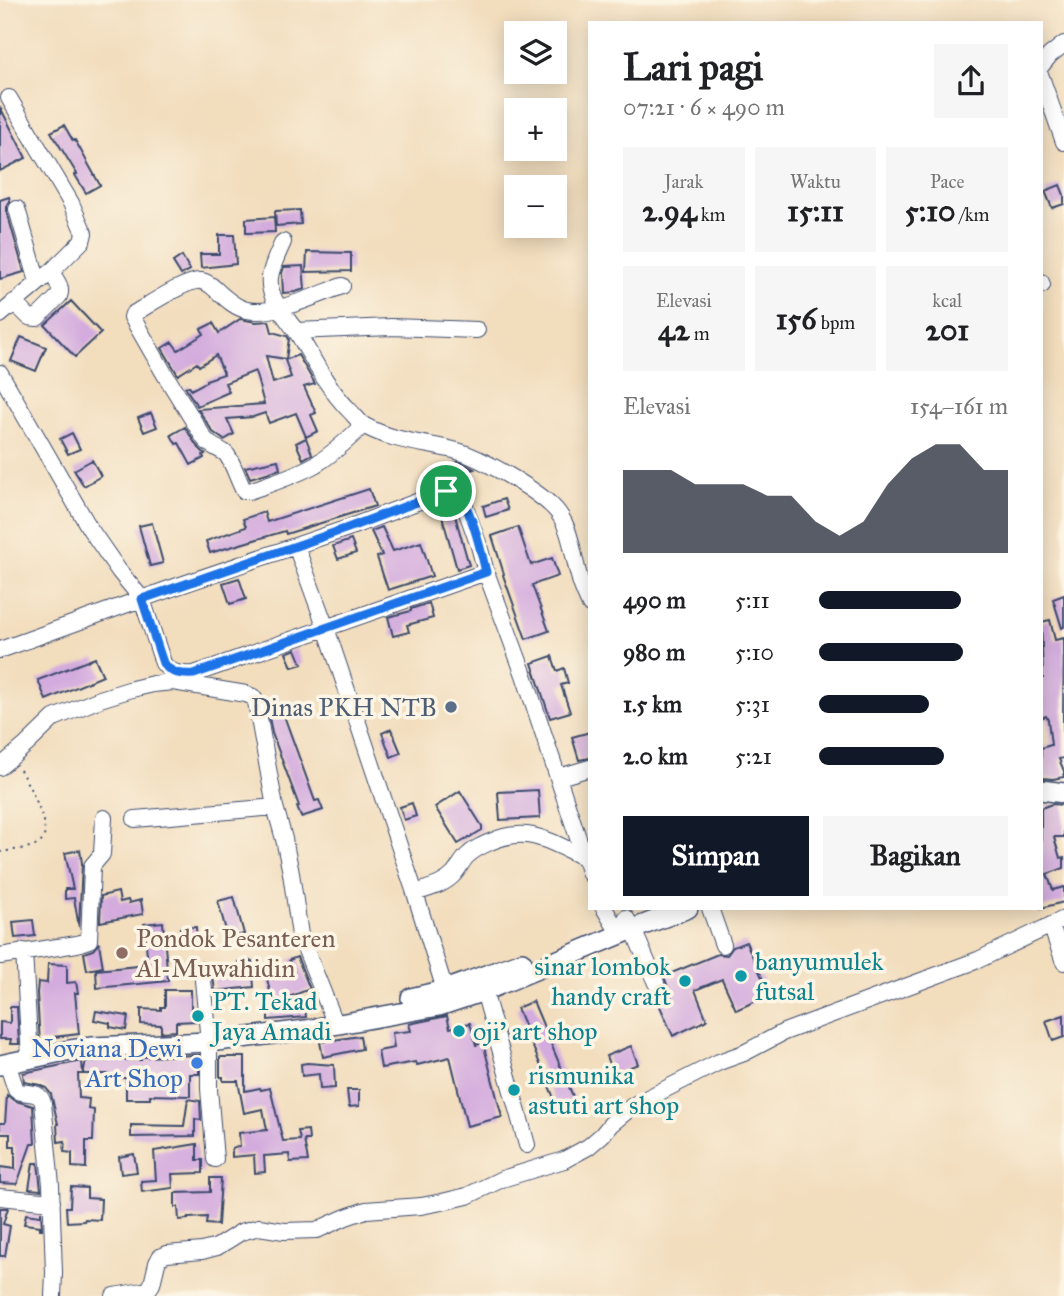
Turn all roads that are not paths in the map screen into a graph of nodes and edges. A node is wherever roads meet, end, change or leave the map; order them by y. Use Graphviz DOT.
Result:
graph roads {
  1 [pos="1064,44"];
  2 [pos="1043,64"];
  3 [pos="1043,83"];
  4 [pos="9,98"];
  5 [pos="1064,142"];
  6 [pos="17,209"];
  7 [pos="283,242"];
  8 [pos="44,277"];
  9 [pos="342,286"];
  10 [pos="14,302"];
  11 [pos="279,308"];
  12 [pos="0,314"];
  13 [pos="477,330"];
  14 [pos="296,331"];
  15 [pos="0,373"];
  16 [pos="363,425"];
  17 [pos="296,546"];
  18 [pos="486,572"];
  19 [pos="588,600"];
  20 [pos="134,601"];
  21 [pos="326,628"];
  22 [pos="0,650"];
  23 [pos="0,767"];
  24 [pos="588,769"];
  25 [pos="559,777"];
  26 [pos="1043,790"];
  27 [pos="1064,793"];
  28 [pos="275,807"];
  29 [pos="104,818"];
  30 [pos="135,819"];
  31 [pos="583,857"];
  32 [pos="588,869"];
  33 [pos="415,893"];
  34 [pos="648,910"];
  35 [pos="679,910"];
  36 [pos="711,910"];
  37 [pos="1057,922"];
  38 [pos="619,923"];
  39 [pos="723,945"];
  40 [pos="24,951"];
  41 [pos="0,957"];
  42 [pos="1064,962"];
  43 [pos="202,970"];
  44 [pos="656,983"];
  45 [pos="484,991"];
  46 [pos="439,996"];
  47 [pos="335,1021"];
  48 [pos="209,1042"];
  49 [pos="30,1059"];
  50 [pos="4,1064"];
  51 [pos="527,1146"];
  52 [pos="215,1159"];
  53 [pos="0,1197"];
  54 [pos="52,1202"];
  55 [pos="52,1296"];
  56 [pos="114,1296"];
  1 -- 2 [label="street"];
  3 -- 5 [label="street"];
  4 -- 8 [label="street"];
  6 -- 8 [label="street"];
  7 -- 11 [label="street"];
  8 -- 10 [label="street"];
  8 -- 10 [label="street"];
  9 -- 11 [label="street"];
  10 -- 12 [label="street"];
  11 -- 14 [label="street"];
  11 -- 16 [label="street"];
  13 -- 14 [label="street"];
  14 -- 16 [label="street"];
  15 -- 20 [label="street"];
  16 -- 19 [label="street"];
  17 -- 18 [label="street"];
  17 -- 20 [label="street"];
  17 -- 21 [label="street"];
  18 -- 21 [label="street"];
  18 -- 25 [label="street"];
  20 -- 21 [label="street"];
  20 -- 22 [label="street"];
  21 -- 33 [label="street"];
  23 -- 28 [label="street"];
  24 -- 25 [label="street"];
  25 -- 31 [label="street"];
  26 -- 27 [label="main road"];
  28 -- 30 [label="street"];
  28 -- 47 [label="street"];
  29 -- 40 [label="street"];
  31 -- 32 [label="street"];
  31 -- 33 [label="street"];
  33 -- 46 [label="street"];
  34 -- 38 [label="main road"];
  35 -- 38 [label="main road"];
  36 -- 39 [label="street"];
  37 -- 42 [label="street"];
  37 -- 56 [label="street"];
  38 -- 44 [label="street"];
  38 -- 45 [label="main road"];
  38 -- 46 [label="main road"];
  40 -- 41 [label="street"];
  40 -- 49 [label="street"];
  43 -- 48 [label="street"];
  45 -- 46 [label="main road"];
  45 -- 51 [label="street"];
  46 -- 47 [label="main road"];
  47 -- 48 [label="main road"];
  48 -- 49 [label="main road"];
  48 -- 52 [label="street"];
  49 -- 50 [label="main road"];
  50 -- 54 [label="street"];
  53 -- 54 [label="street"];
  54 -- 55 [label="street"];
}
